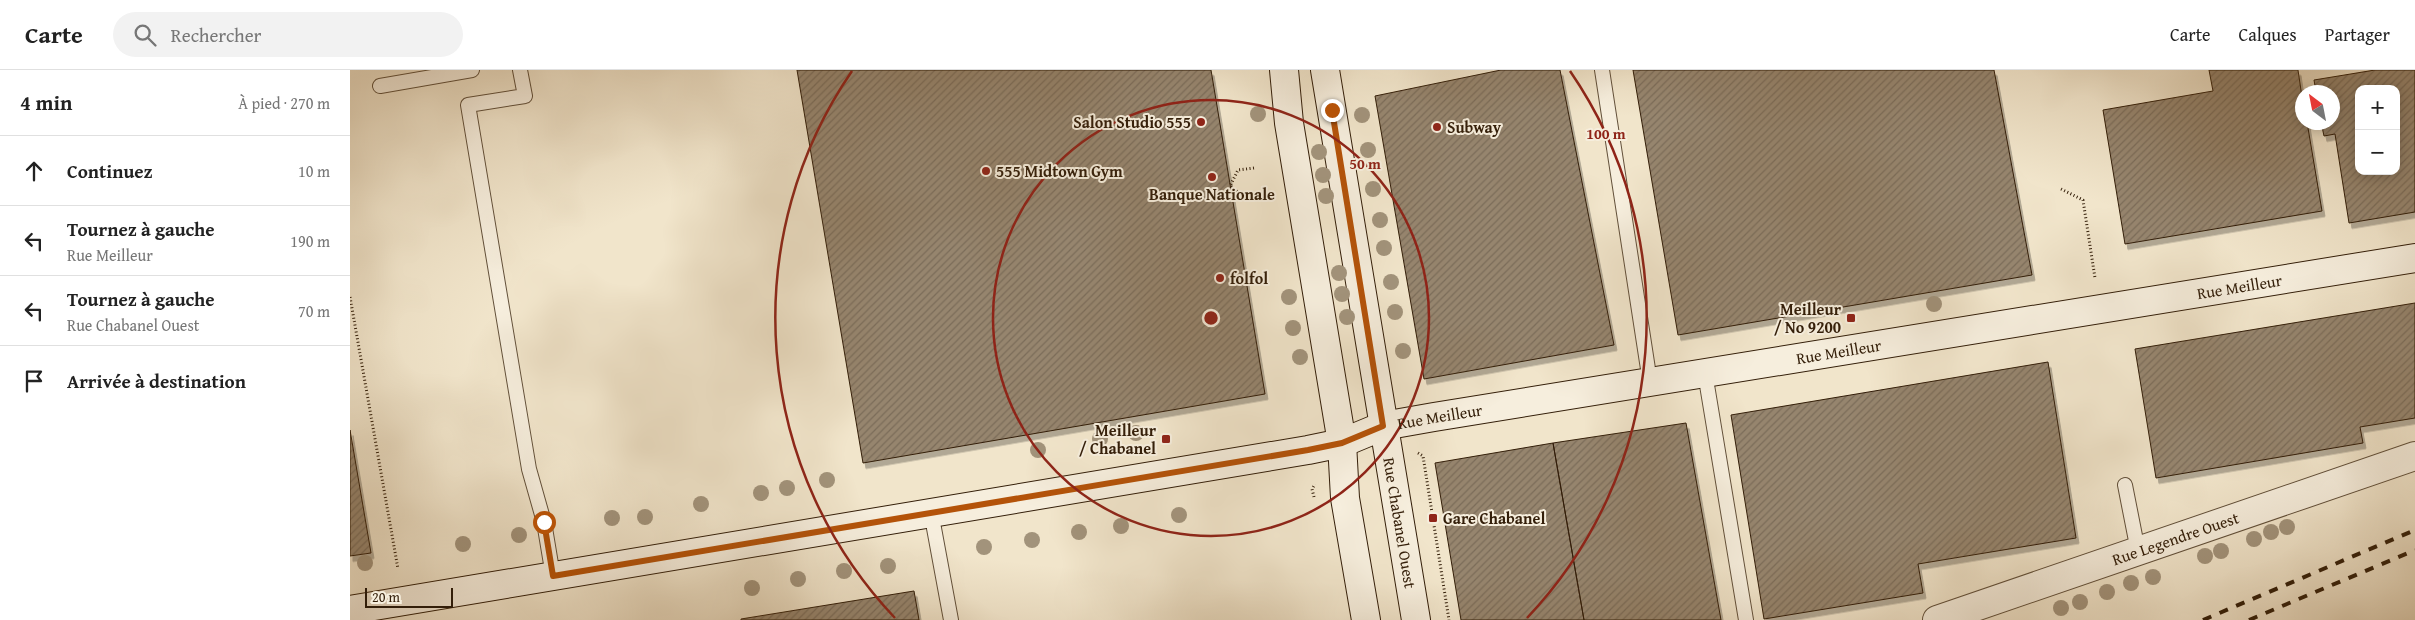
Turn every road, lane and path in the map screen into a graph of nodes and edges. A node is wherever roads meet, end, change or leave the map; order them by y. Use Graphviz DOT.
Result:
graph roads {
  1 [pos="472,70"];
  2 [pos="520,70"];
  3 [pos="1284,70"];
  4 [pos="1325,70"];
  5 [pos="1602,70"];
  6 [pos="444,72"];
  7 [pos="380,86"];
  8 [pos="1254,168"];
  9 [pos="2061,188"];
  10 [pos="1259,194"];
  11 [pos="2415,258"];
  12 [pos="2095,278"];
  13 [pos="350,297"];
  14 [pos="1705,373"];
  15 [pos="1650,382"];
  16 [pos="1383,426"];
  17 [pos="1342,443"];
  18 [pos="1423,456"];
  19 [pos="2415,456"];
  20 [pos="2125,485"];
  21 [pos="931,512"];
  22 [pos="2138,551"];
  23 [pos="398,569"];
  24 [pos="553,576"];
  25 [pos="350,610"];
  26 [pos="951,620"];
  27 [pos="1366,620"];
  28 [pos="1416,620"];
  29 [pos="1449,620"];
  30 [pos="1746,620"];
  31 [pos="1937,620"];
  1 -- 6 [label="lane"];
  2 -- 24 [label="lane"];
  3 -- 17 [label="street"];
  4 -- 16 [label="street, Rue Chabanel Ouest"];
  5 -- 15 [label="lane"];
  6 -- 7 [label="lane"];
  8 -- 10 [label="path"];
  9 -- 12 [label="path"];
  11 -- 14 [label="street, Rue Meilleur"];
  13 -- 23 [label="path"];
  14 -- 15 [label="street, Rue Meilleur"];
  14 -- 30 [label="lane"];
  15 -- 16 [label="street, Rue Meilleur"];
  16 -- 17 [label="street, Rue Meilleur"];
  16 -- 28 [label="street, Rue Chabanel Ouest"];
  17 -- 21 [label="street, Rue Meilleur"];
  17 -- 27 [label="street"];
  18 -- 29 [label="path, Rue Chabanel Ouest"];
  19 -- 22 [label="street, Rue Legendre Ouest"];
  20 -- 22 [label="lane"];
  21 -- 24 [label="street, Rue Meilleur"];
  21 -- 26 [label="lane"];
  22 -- 31 [label="street, Rue Legendre Ouest"];
  24 -- 25 [label="street, Rue Meilleur"];
}
